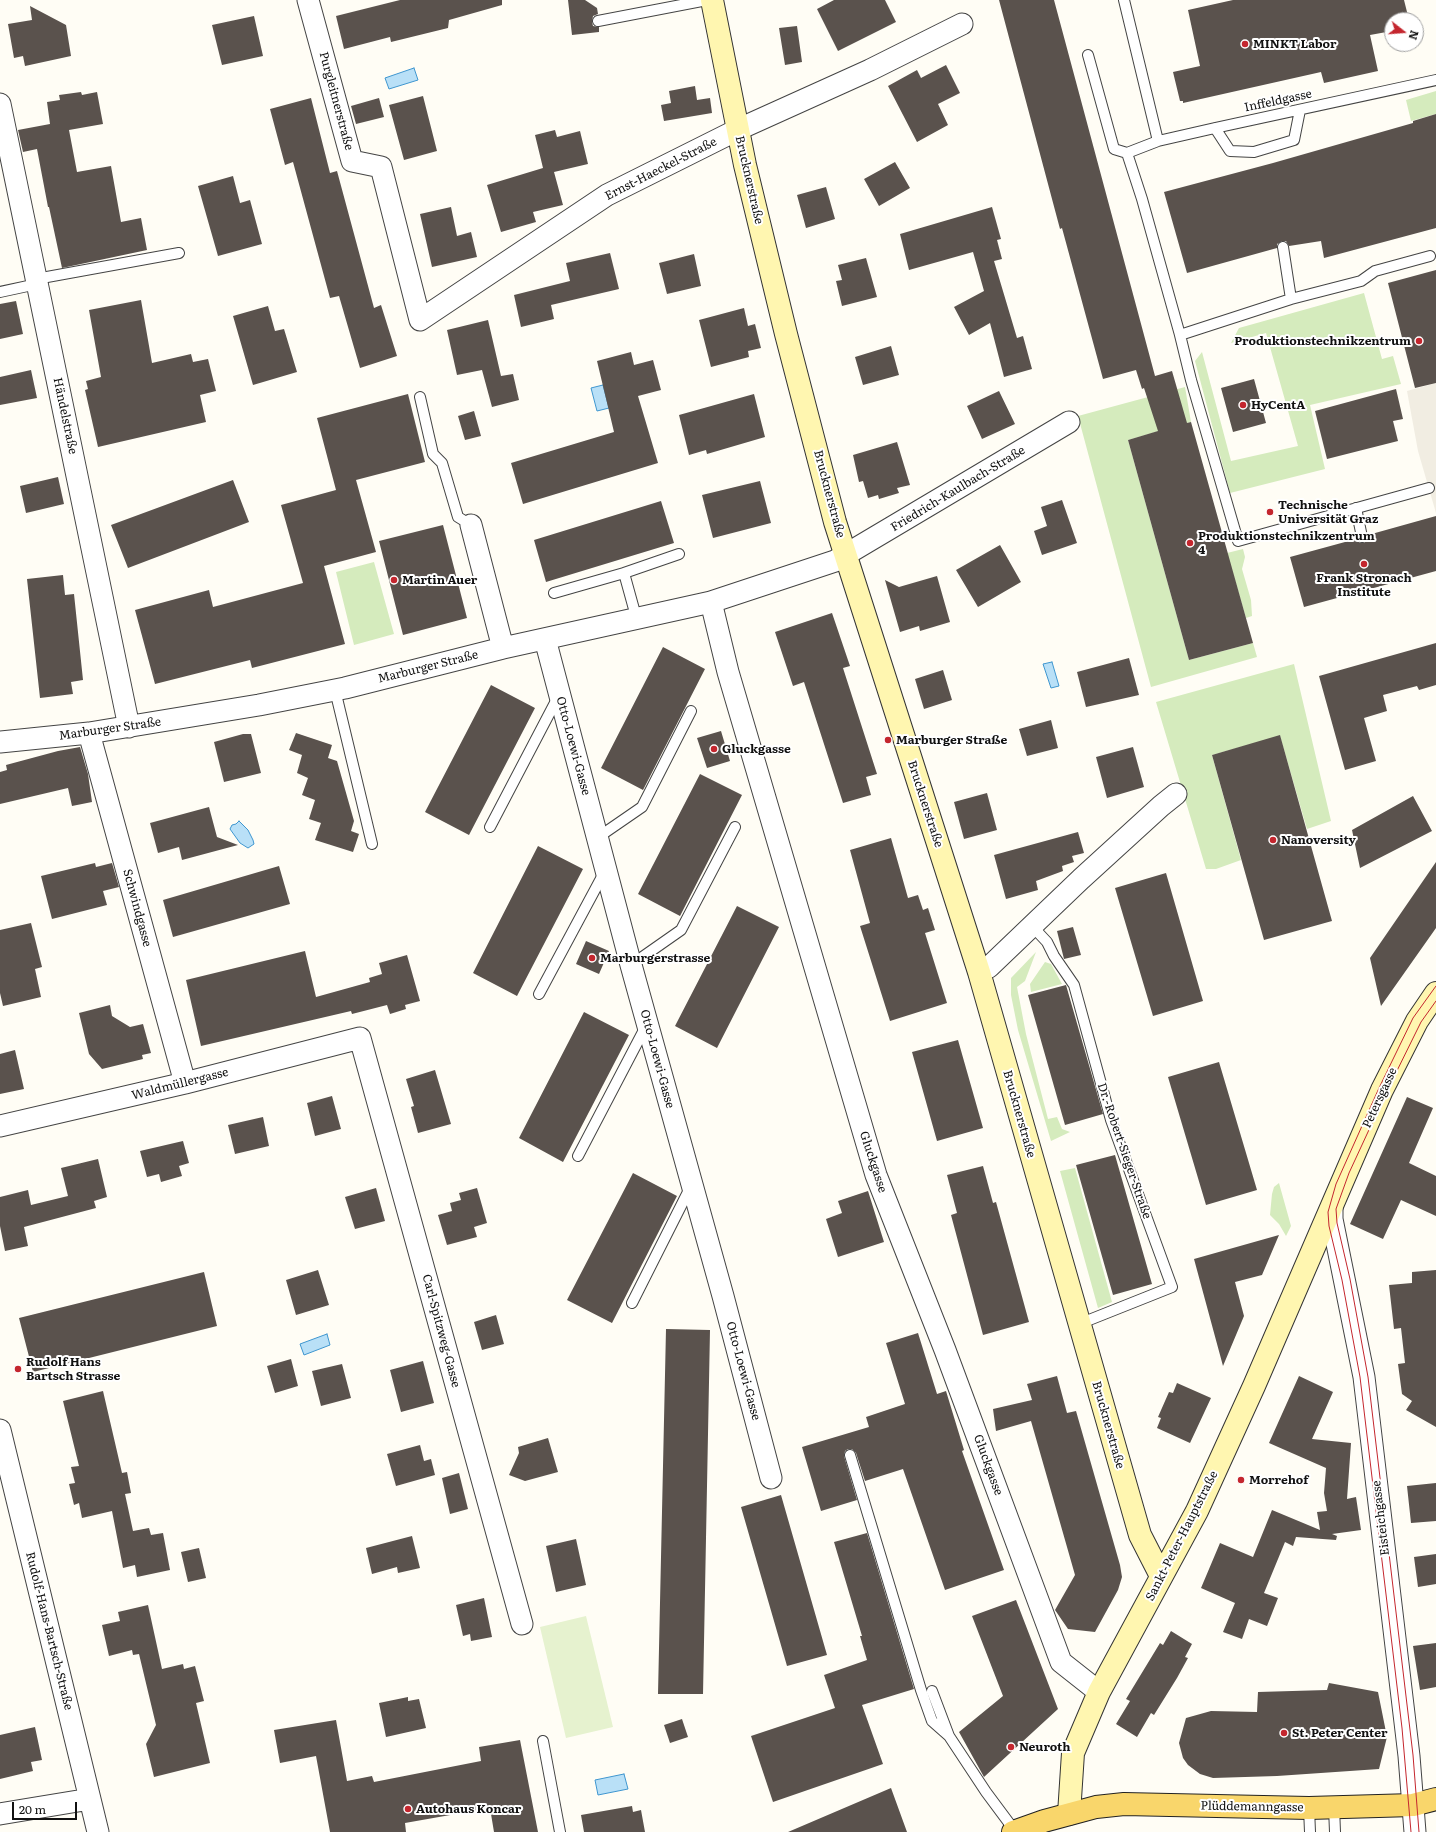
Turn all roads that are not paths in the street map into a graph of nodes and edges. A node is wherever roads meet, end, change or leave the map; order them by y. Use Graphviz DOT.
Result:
graph roads {
  1 [pos="309,0"];
  2 [pos="707,0"];
  3 [pos="712,0"];
  4 [pos="1124,0"];
  5 [pos="598,21"];
  6 [pos="962,24"];
  7 [pos="1088,55"];
  8 [pos="1436,80"];
  9 [pos="0,104"];
  10 [pos="1300,110"];
  11 [pos="1214,128"];
  12 [pos="738,130"];
  13 [pos="1158,141"];
  14 [pos="1127,153"];
  15 [pos="1283,247"];
  16 [pos="179,253"];
  17 [pos="1430,256"];
  18 [pos="37,282"];
  19 [pos="0,292"];
  20 [pos="1291,299"];
  21 [pos="420,320"];
  22 [pos="1180,335"];
  23 [pos="420,396"];
  24 [pos="1069,422"];
  25 [pos="1429,488"];
  26 [pos="1356,508"];
  27 [pos="471,525"];
  28 [pos="1362,537"];
  29 [pos="680,554"];
  30 [pos="846,555"];
  31 [pos="624,573"];
  32 [pos="554,593"];
  33 [pos="711,602"];
  34 [pos="636,620"];
  35 [pos="545,639"];
  36 [pos="502,648"];
  37 [pos="334,690"];
  38 [pos="559,695"];
  39 [pos="691,711"];
  40 [pos="129,727"];
  41 [pos="89,733"];
  42 [pos="0,742"];
  43 [pos="1176,794"];
  44 [pos="490,827"];
  45 [pos="735,828"];
  46 [pos="597,838"];
  47 [pos="372,844"];
  48 [pos="606,869"];
  49 [pos="1033,927"];
  50 [pos="631,965"];
  51 [pos="979,972"];
  52 [pos="1436,993"];
  53 [pos="539,994"];
  54 [pos="647,1024"];
  55 [pos="360,1038"];
  56 [pos="185,1083"];
  57 [pos="0,1126"];
  58 [pos="578,1156"];
  59 [pos="691,1186"];
  60 [pos="1332,1206"];
  61 [pos="632,1303"];
  62 [pos="1080,1324"];
  63 [pos="0,1430"];
  64 [pos="850,1455"];
  65 [pos="771,1478"];
  66 [pos="1161,1576"];
  67 [pos="522,1624"];
  68 [pos="932,1691"];
  69 [pos="1100,1692"];
  70 [pos="949,1736"];
  71 [pos="543,1741"];
  72 [pos="90,1799"];
  73 [pos="1436,1799"];
  74 [pos="1413,1805"];
  75 [pos="1334,1807"];
  76 [pos="1309,1808"];
  77 [pos="0,1814"];
  78 [pos="1069,1814"];
  79 [pos="98,1832"];
  80 [pos="560,1832"];
  81 [pos="1014,1832"];
  82 [pos="1310,1832"];
  83 [pos="1335,1832"];
  84 [pos="1415,1832"];
  1 -- 21 [label="street, Purgleitnerstraße"];
  2 -- 5 [label="lane"];
  3 -- 12 [label="main road, Brucknerstraße"];
  4 -- 13 [label="lane"];
  6 -- 12 [label="street, Ernst-Haeckel-Straße"];
  7 -- 14 [label="lane"];
  8 -- 10 [label="lane, Inffeldgasse"];
  9 -- 18 [label="street, Händelstraße"];
  10 -- 11 [label="lane, Inffeldgasse"];
  10 -- 11 [label="lane"];
  11 -- 13 [label="lane, Inffeldgasse"];
  12 -- 21 [label="street, Ernst-Haeckel-Straße"];
  12 -- 30 [label="main road, Brucknerstraße"];
  13 -- 14 [label="lane, Inffeldgasse"];
  14 -- 22 [label="lane"];
  15 -- 20 [label="lane"];
  16 -- 18 [label="lane"];
  17 -- 20 [label="lane"];
  18 -- 19 [label="lane"];
  18 -- 40 [label="street, Händelstraße"];
  20 -- 22 [label="lane"];
  22 -- 26 [label="lane"];
  23 -- 27 [label="lane"];
  24 -- 30 [label="street, Friedrich-Kaulbach-Straße"];
  25 -- 26 [label="lane"];
  26 -- 28 [label="lane"];
  27 -- 36 [label="street"];
  29 -- 31 [label="lane"];
  30 -- 33 [label="street, Marburger Straße"];
  30 -- 51 [label="main road, Brucknerstraße"];
  31 -- 32 [label="lane"];
  31 -- 34 [label="lane"];
  33 -- 34 [label="street, Marburger Straße"];
  33 -- 69 [label="street, Gluckgasse"];
  34 -- 35 [label="street, Marburger Straße"];
  35 -- 36 [label="street, Marburger Straße"];
  35 -- 38 [label="street, Otto-Loewi-Gasse"];
  36 -- 37 [label="street, Marburger Straße"];
  37 -- 40 [label="street, Marburger Straße"];
  37 -- 47 [label="lane"];
  38 -- 44 [label="lane"];
  38 -- 46 [label="street, Otto-Loewi-Gasse"];
  39 -- 46 [label="lane"];
  40 -- 41 [label="street, Marburger Straße"];
  41 -- 42 [label="street, Marburger Straße"];
  41 -- 56 [label="street, Schwindgasse"];
  43 -- 49 [label="street"];
  45 -- 50 [label="lane"];
  46 -- 48 [label="street, Otto-Loewi-Gasse"];
  48 -- 50 [label="street, Otto-Loewi-Gasse"];
  48 -- 53 [label="lane"];
  49 -- 51 [label="street"];
  49 -- 62 [label="lane, Dr.-Robert-Sieger-Straße"];
  50 -- 54 [label="street, Otto-Loewi-Gasse"];
  51 -- 62 [label="main road, Brucknerstraße"];
  52 -- 60 [label="main road, Petersgasse"];
  54 -- 58 [label="lane"];
  54 -- 59 [label="street, Otto-Loewi-Gasse"];
  55 -- 56 [label="street, Waldmüllergasse"];
  55 -- 67 [label="street, Carl-Spitzweg-Gasse"];
  56 -- 57 [label="street, Waldmüllergasse"];
  59 -- 61 [label="lane"];
  59 -- 65 [label="street, Otto-Loewi-Gasse"];
  60 -- 66 [label="main road, Sankt-Peter-Hauptstraße"];
  60 -- 74 [label="street, Eisteichgasse"];
  62 -- 66 [label="main road, Brucknerstraße"];
  63 -- 72 [label="street, Rudolf-Hans-Bartsch-Straße"];
  64 -- 70 [label="lane"];
  66 -- 69 [label="main road, Sankt-Peter-Hauptstraße"];
  68 -- 70 [label="lane"];
  69 -- 78 [label="main road, Sankt-Peter-Hauptstraße"];
  70 -- 81 [label="lane"];
  71 -- 80 [label="lane"];
  72 -- 77 [label="street"];
  72 -- 79 [label="street, Rudolf-Hans-Bartsch-Straße"];
  73 -- 74 [label="main road, Plüddemanngasse"];
  74 -- 75 [label="main road, Plüddemanngasse"];
  74 -- 84 [label="street, Eisteichgasse"];
  75 -- 76 [label="main road, Plüddemanngasse"];
  75 -- 83 [label="lane"];
  76 -- 78 [label="main road, Plüddemanngasse"];
  76 -- 82 [label="lane"];
  78 -- 81 [label="main road"];
}
